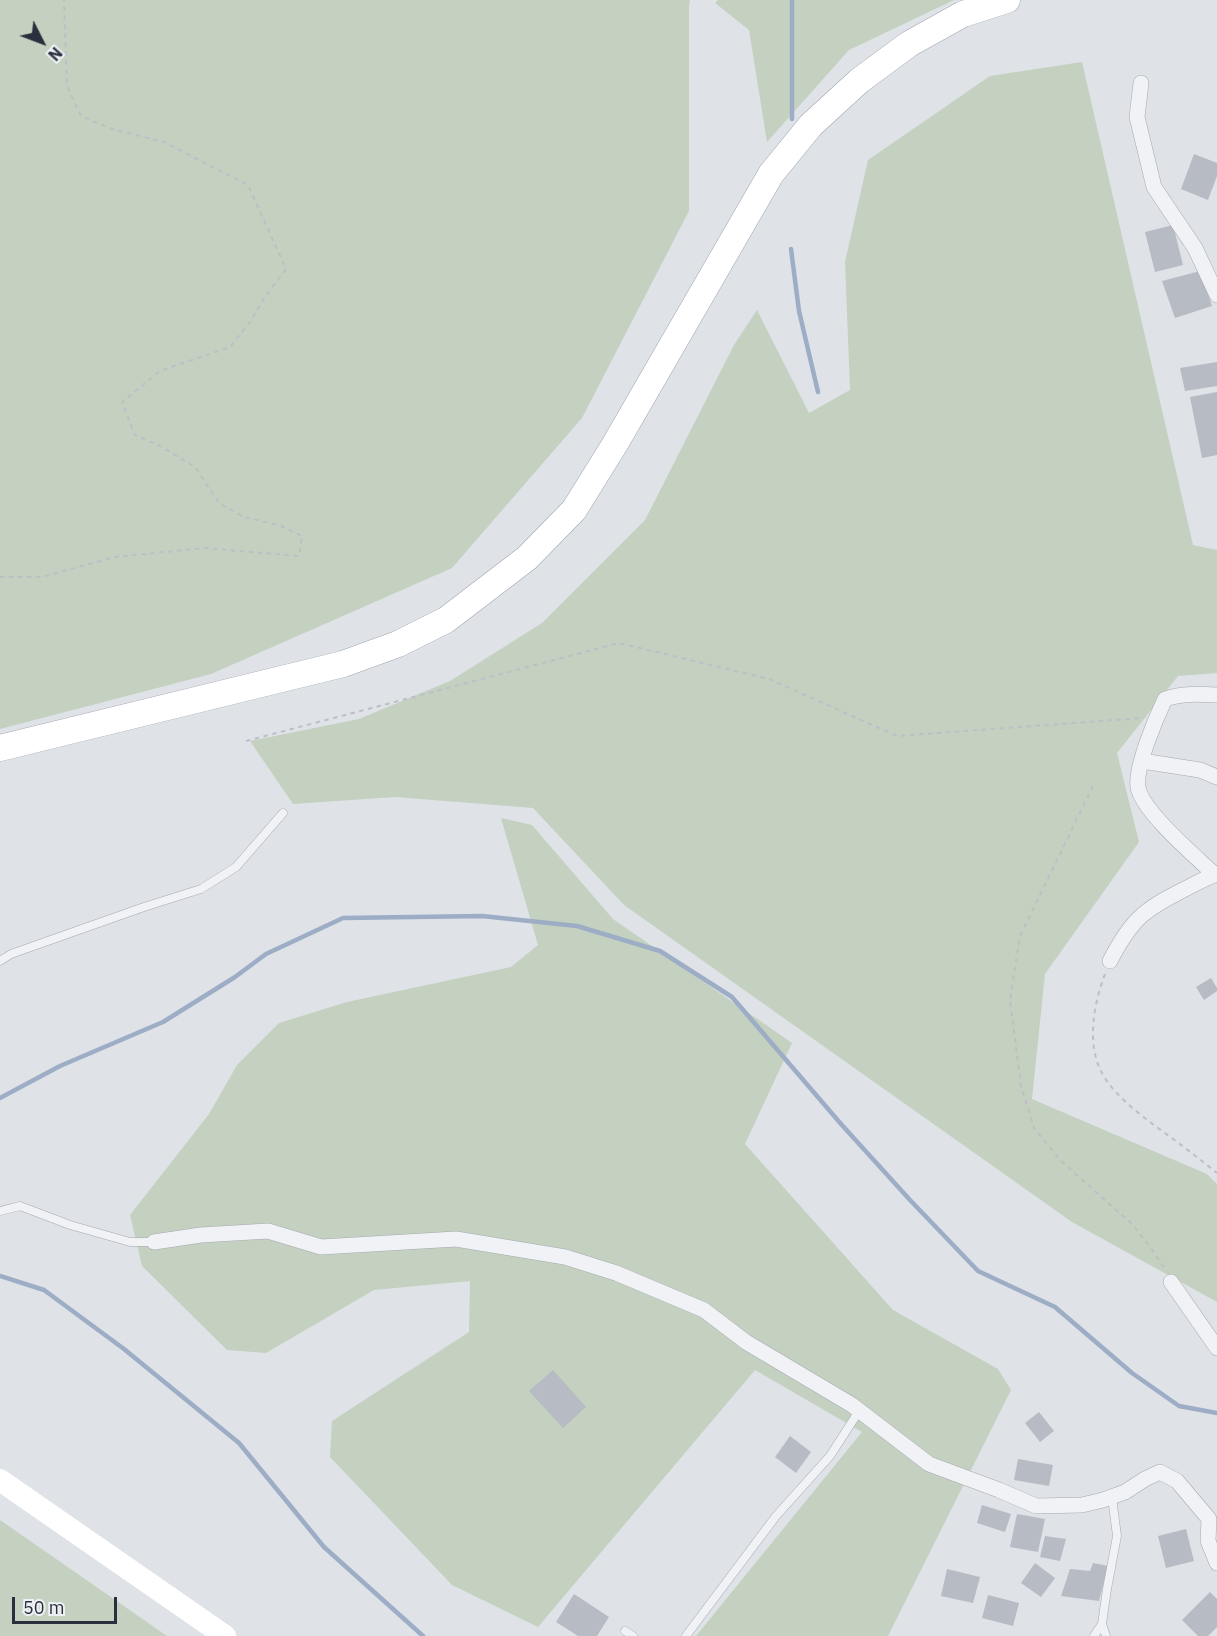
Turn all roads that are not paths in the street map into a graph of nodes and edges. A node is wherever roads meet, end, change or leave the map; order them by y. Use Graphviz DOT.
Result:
graph roads {
  1 [pos="1007,0"];
  2 [pos="1141,83"];
  3 [pos="1217,295"];
  4 [pos="1217,695"];
  5 [pos="0,748"];
  6 [pos="1142,761"];
  7 [pos="1217,777"];
  8 [pos="282,813"];
  9 [pos="1215,874"];
  10 [pos="0,961"];
  11 [pos="1110,961"];
  12 [pos="0,1211"];
  13 [pos="154,1242"];
  14 [pos="1171,1282"];
  15 [pos="1217,1348"];
  16 [pos="860,1411"];
  17 [pos="0,1480"];
  18 [pos="1112,1497"];
  19 [pos="1217,1563"];
  20 [pos="1102,1624"];
  21 [pos="225,1636"];
  22 [pos="686,1636"];
  23 [pos="1094,1636"];
  24 [pos="1106,1636"];
  1 -- 5 [label="main road"];
  2 -- 3 [label="street"];
  4 -- 6 [label="street"];
  6 -- 7 [label="street"];
  6 -- 9 [label="street"];
  8 -- 10 [label="lane"];
  9 -- 11 [label="street"];
  12 -- 13 [label="lane"];
  13 -- 16 [label="street"];
  14 -- 15 [label="street"];
  16 -- 18 [label="street"];
  16 -- 22 [label="lane"];
  17 -- 21 [label="main road"];
  18 -- 19 [label="street"];
  18 -- 20 [label="lane"];
  20 -- 23 [label="lane"];
  20 -- 24 [label="lane"];
}
